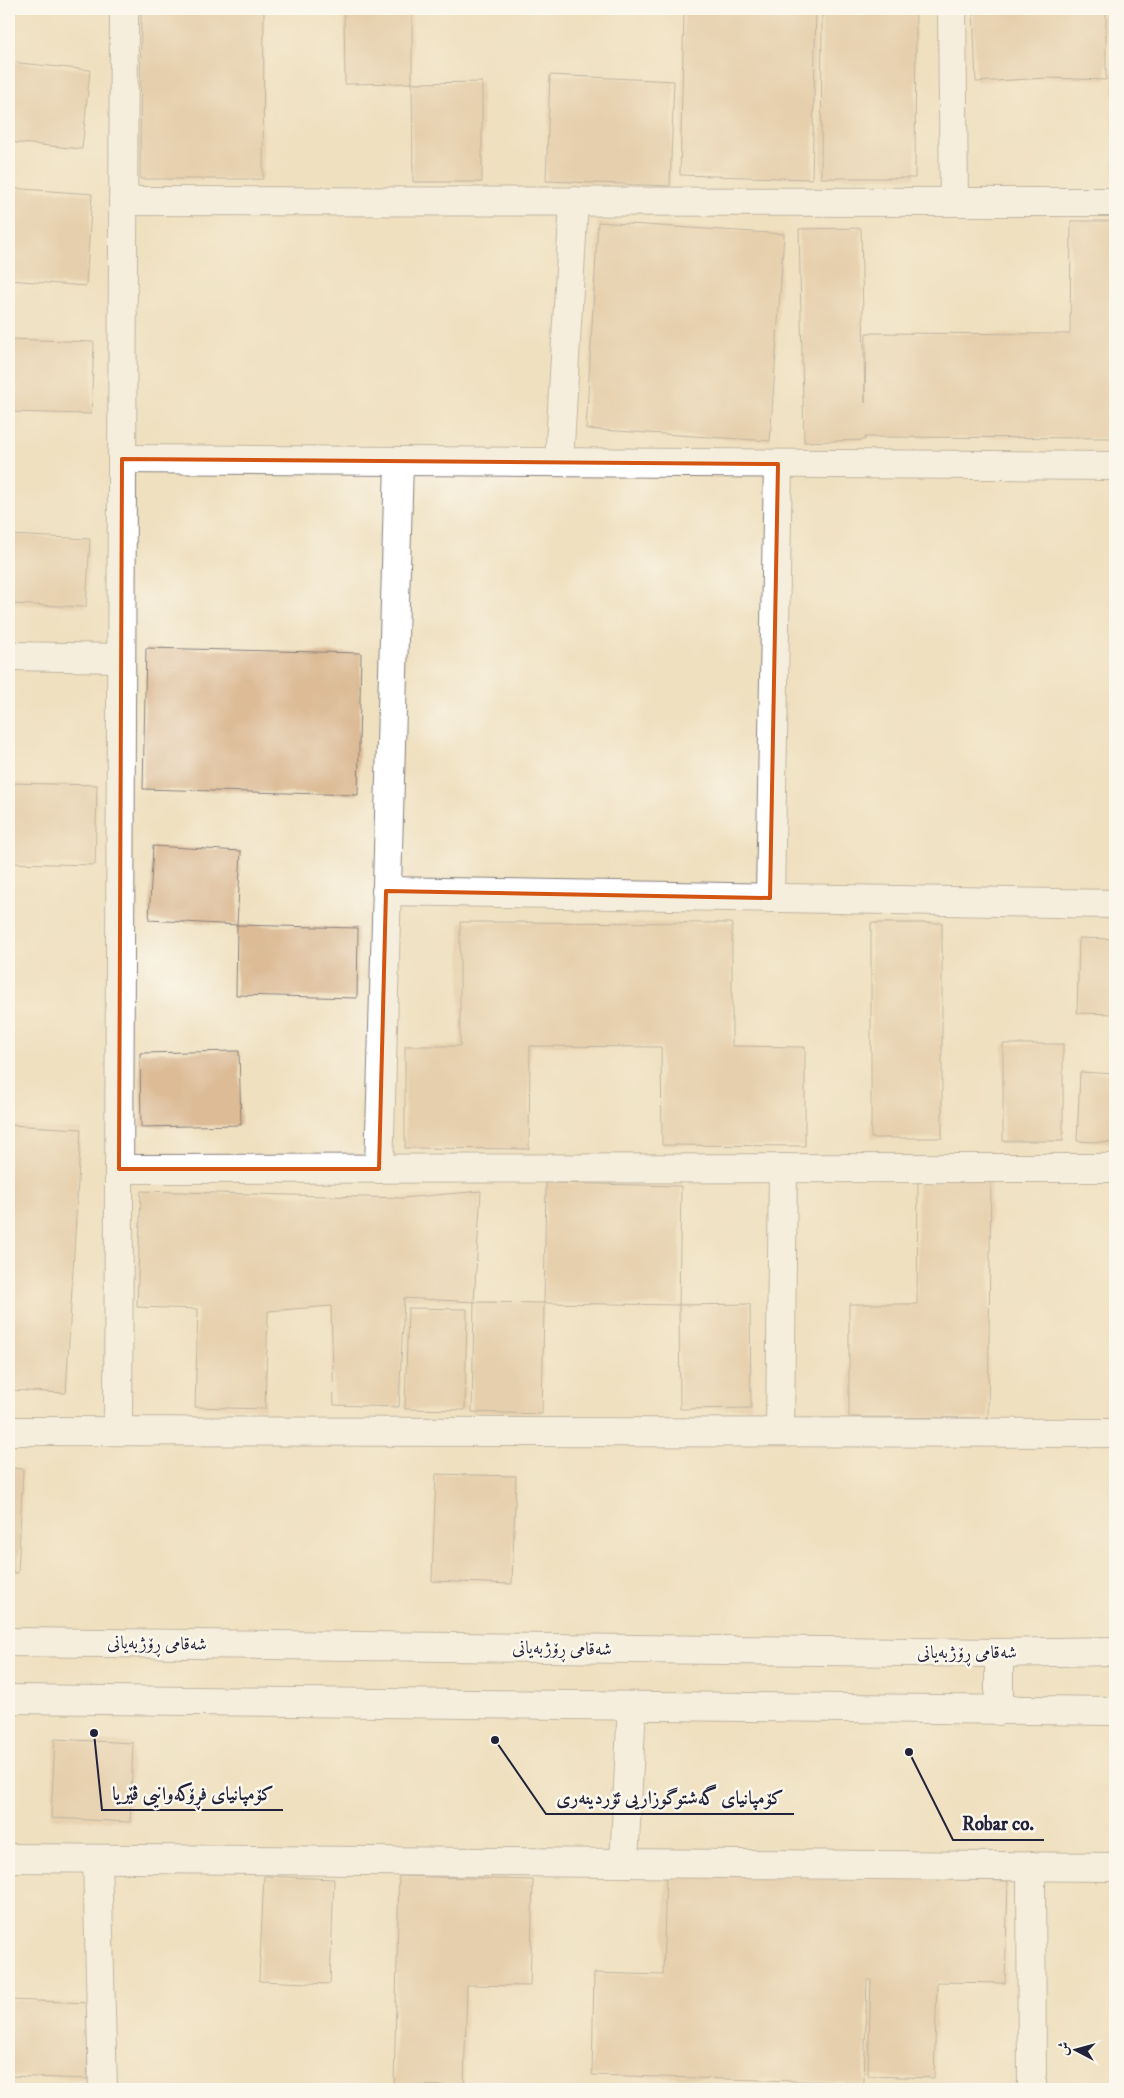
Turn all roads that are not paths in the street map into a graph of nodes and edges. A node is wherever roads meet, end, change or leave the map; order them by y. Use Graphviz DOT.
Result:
graph roads {
  1 [pos="124,9"];
  2 [pos="952,9"];
  3 [pos="123,201"];
  4 [pos="574,201"];
  5 [pos="954,202"];
  6 [pos="1115,202"];
  7 [pos="122,459"];
  8 [pos="399,461"];
  9 [pos="559,462"];
  10 [pos="778,464"];
  11 [pos="1115,466"];
  12 [pos="9,656"];
  13 [pos="121,658"];
  14 [pos="386,891"];
  15 [pos="770,898"];
  16 [pos="1115,904"];
  17 [pos="783,1168"];
  18 [pos="1115,1168"];
  19 [pos="119,1169"];
  20 [pos="379,1169"];
  21 [pos="9,1430"];
  22 [pos="118,1431"];
  23 [pos="780,1432"];
  24 [pos="1115,1433"];
  25 [pos="9,1642"];
  26 [pos="1115,1651"];
  27 [pos="999,1653"];
  28 [pos="9,1699"];
  29 [pos="632,1706"];
  30 [pos="999,1711"];
  31 [pos="1115,1711"];
  32 [pos="9,1858"];
  33 [pos="96,1859"];
  34 [pos="624,1863"];
  35 [pos="1031,1866"];
  36 [pos="1115,1867"];
  37 [pos="103,2089"];
  38 [pos="1032,2089"];
  1 -- 3 [label="street"];
  2 -- 5 [label="street"];
  3 -- 4 [label="street"];
  3 -- 7 [label="street"];
  4 -- 5 [label="street"];
  4 -- 9 [label="street"];
  5 -- 6 [label="street"];
  7 -- 8 [label="street"];
  7 -- 13 [label="street"];
  8 -- 9 [label="street"];
  8 -- 14 [label="street"];
  9 -- 10 [label="street"];
  10 -- 11 [label="street"];
  10 -- 15 [label="street"];
  12 -- 13 [label="street"];
  13 -- 19 [label="street"];
  14 -- 15 [label="street"];
  14 -- 20 [label="street"];
  15 -- 16 [label="street"];
  17 -- 18 [label="street"];
  17 -- 20 [label="street"];
  17 -- 23 [label="street"];
  19 -- 20 [label="street"];
  19 -- 22 [label="street"];
  21 -- 22 [label="street"];
  22 -- 23 [label="street"];
  23 -- 24 [label="street"];
  25 -- 27 [label="street, شەقامی ڕۆژبەیانی"];
  26 -- 27 [label="street, شەقامی ڕۆژبەیانی"];
  27 -- 30 [label="street"];
  28 -- 29 [label="street"];
  29 -- 30 [label="street"];
  29 -- 34 [label="street"];
  30 -- 31 [label="street"];
  32 -- 33 [label="street"];
  33 -- 34 [label="street"];
  33 -- 37 [label="street"];
  34 -- 35 [label="street"];
  35 -- 36 [label="street"];
  35 -- 38 [label="street"];
}
